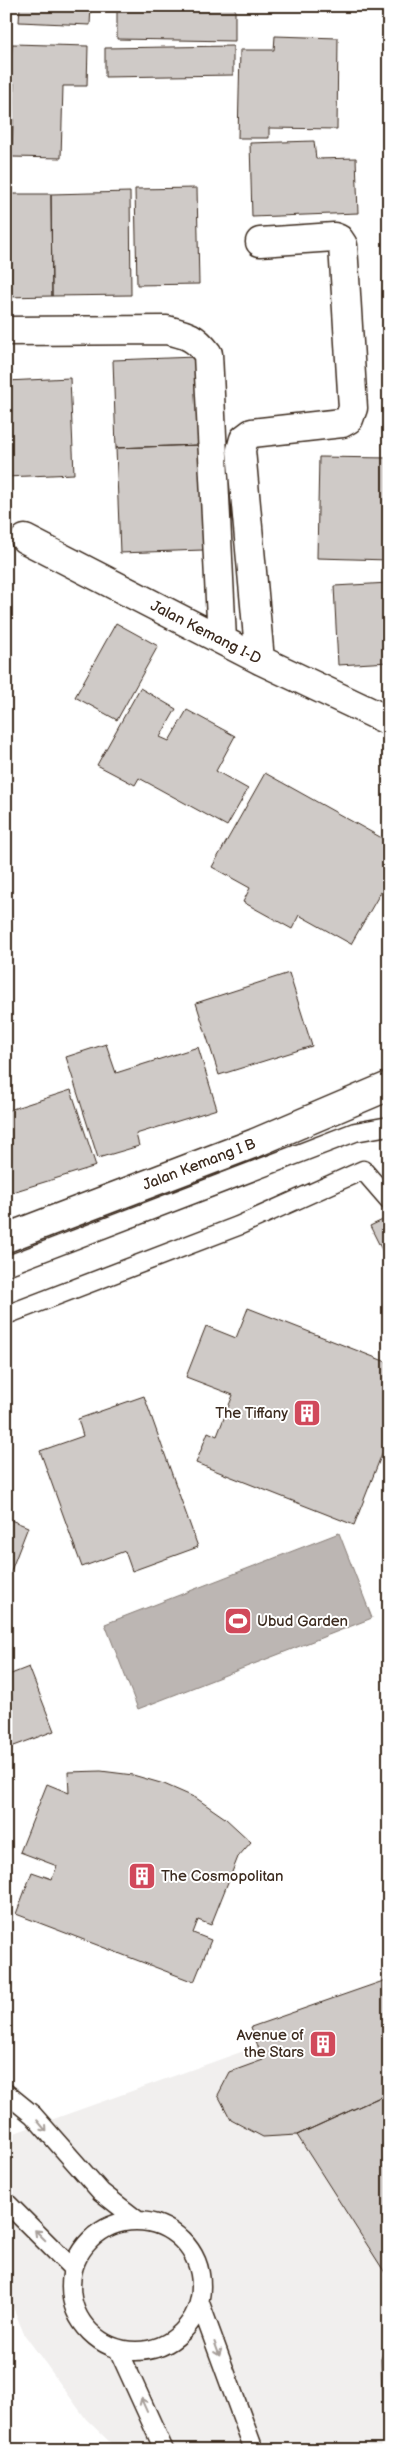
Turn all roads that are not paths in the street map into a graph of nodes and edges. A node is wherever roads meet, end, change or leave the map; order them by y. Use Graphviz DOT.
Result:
graph roads {
  1 [pos="260,242"];
  2 [pos="6,331"];
  3 [pos="25,539"];
  4 [pos="222,640"];
  5 [pos="260,660"];
  6 [pos="389,721"];
  7 [pos="389,1086"];
  8 [pos="389,1126"];
  9 [pos="389,1200"];
  10 [pos="6,1238"];
  11 [pos="6,1266"];
  12 [pos="6,1315"];
  13 [pos="6,2093"];
  14 [pos="6,2202"];
  15 [pos="137,2220"];
  16 [pos="73,2268"];
  17 [pos="200,2303"];
  18 [pos="118,2349"];
  19 [pos="164,2450"];
  20 [pos="254,2450"];
  1 -- 5 [label="street"];
  2 -- 4 [label="street"];
  3 -- 4 [label="street, Jalan Kemang I-D"];
  4 -- 5 [label="street, Jalan Kemang I-D"];
  5 -- 6 [label="street, Jalan Kemang I-D"];
  7 -- 10 [label="street, Jalan Kemang I B"];
  8 -- 11 [label="lane"];
  9 -- 12 [label="lane"];
  13 -- 15 [label="lane, one-way"];
  16 -- 14 [label="lane, one-way"];
  15 -- 16 [label="lane"];
  15 -- 17 [label="lane"];
  16 -- 18 [label="lane"];
  17 -- 18 [label="lane"];
  17 -- 20 [label="lane, one-way"];
  19 -- 18 [label="lane, one-way"];
}
